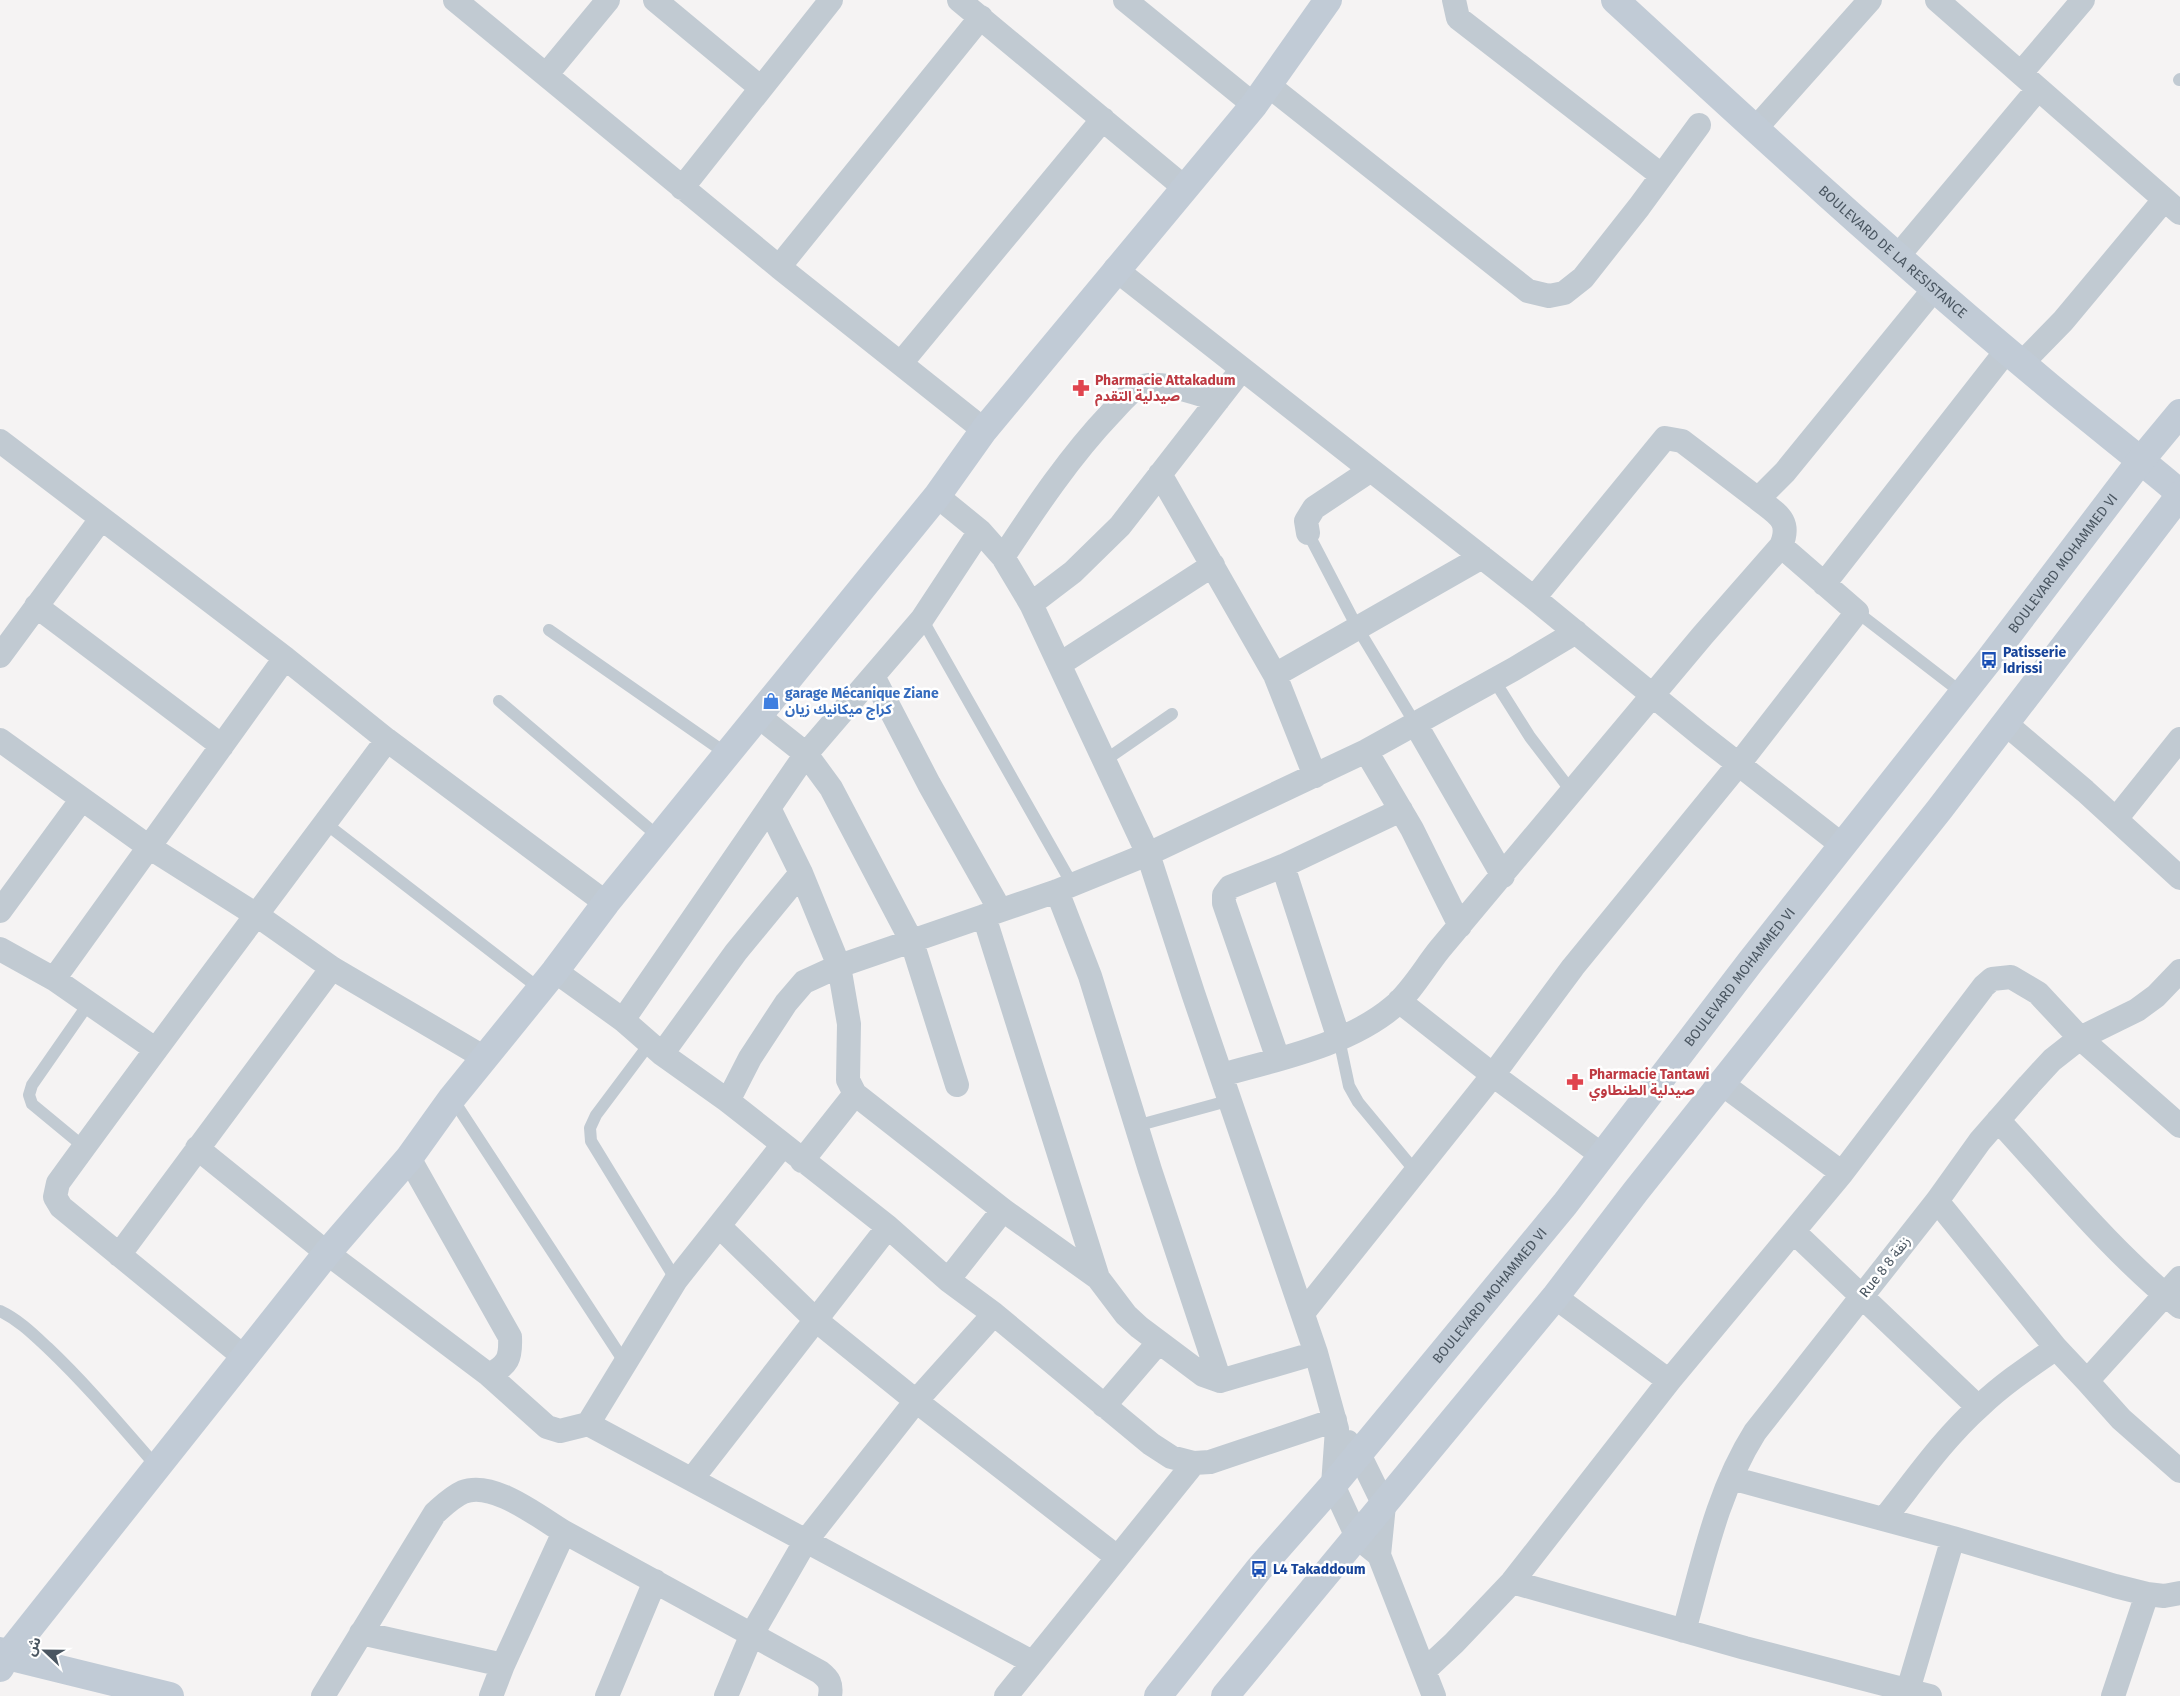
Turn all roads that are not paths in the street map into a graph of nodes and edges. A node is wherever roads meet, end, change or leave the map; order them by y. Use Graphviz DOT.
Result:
graph roads {
  1 [pos="455,0"];
  2 [pos="608,0"];
  3 [pos="655,0"];
  4 [pos="959,0"];
  5 [pos="1124,0"];
  6 [pos="1454,0"];
  7 [pos="1614,0"];
  8 [pos="1870,0"];
  9 [pos="1937,0"];
  10 [pos="2083,0"];
  11 [pos="828,1"];
  12 [pos="1326,1"];
  13 [pos="981,17"];
  14 [pos="2021,73"];
  15 [pos="546,76"];
  16 [pos="761,88"];
  17 [pos="2038,90"];
  18 [pos="1261,95"];
  19 [pos="1103,119"];
  20 [pos="1698,125"];
  21 [pos="1756,128"];
  22 [pos="1661,175"];
  23 [pos="682,188"];
  24 [pos="1185,188"];
  25 [pos="2172,206"];
  26 [pos="1898,256"];
  27 [pos="779,267"];
  28 [pos="1116,269"];
  29 [pos="1935,288"];
  30 [pos="2015,357"];
  31 [pos="901,363"];
  32 [pos="1242,369"];
  33 [pos="1218,400"];
  34 [pos="2180,413"];
  35 [pos="984,430"];
  36 [pos="0,441"];
  37 [pos="2141,460"];
  38 [pos="1371,470"];
  39 [pos="1160,474"];
  40 [pos="2180,494"];
  41 [pos="937,496"];
  42 [pos="1758,499"];
  43 [pos="101,519"];
  44 [pos="980,531"];
  45 [pos="1308,533"];
  46 [pos="1781,546"];
  47 [pos="1482,556"];
  48 [pos="1003,557"];
  49 [pos="1213,565"];
  50 [pos="1824,584"];
  51 [pos="1534,598"];
  52 [pos="1031,604"];
  53 [pos="36,606"];
  54 [pos="1857,612"];
  55 [pos="922,619"];
  56 [pos="1357,627"];
  57 [pos="549,630"];
  58 [pos="1576,632"];
  59 [pos="0,656"];
  60 [pos="285,658"];
  61 [pos="1060,664"];
  62 [pos="1275,676"];
  63 [pos="874,678"];
  64 [pos="1494,680"];
  65 [pos="1962,693"];
  66 [pos="1654,696"];
  67 [pos="498,701"];
  68 [pos="1172,714"];
  69 [pos="758,716"];
  70 [pos="2006,724"];
  71 [pos="1416,725"];
  72 [pos="0,740"];
  73 [pos="387,740"];
  74 [pos="222,746"];
  75 [pos="2177,747"];
  76 [pos="1366,751"];
  77 [pos="727,754"];
  78 [pos="806,754"];
  79 [pos="1104,761"];
  80 [pos="1738,765"];
  81 [pos="1315,776"];
  82 [pos="1572,792"];
  83 [pos="82,799"];
  84 [pos="770,810"];
  85 [pos="1401,810"];
  86 [pos="2116,819"];
  87 [pos="325,824"];
  88 [pos="659,837"];
  89 [pos="1842,846"];
  90 [pos="149,847"];
  91 [pos="1148,854"];
  92 [pos="1283,866"];
  93 [pos="801,873"];
  94 [pos="1503,876"];
  95 [pos="2180,878"];
  96 [pos="1064,888"];
  97 [pos="606,903"];
  98 [pos="0,911"];
  99 [pos="992,913"];
  100 [pos="258,916"];
  101 [pos="1460,926"];
  102 [pos="912,942"];
  103 [pos="0,948"];
  104 [pos="840,966"];
  105 [pos="332,968"];
  106 [pos="54,979"];
  107 [pos="548,980"];
  108 [pos="2177,980"];
  109 [pos="1399,1001"];
  110 [pos="89,1004"];
  111 [pos="623,1020"];
  112 [pos="2080,1038"];
  113 [pos="1339,1039"];
  114 [pos="155,1049"];
  115 [pos="656,1049"];
  116 [pos="485,1058"];
  117 [pos="1278,1059"];
  118 [pos="1222,1075"];
  119 [pos="1493,1075"];
  120 [pos="1721,1083"];
  121 [pos="958,1085"];
  122 [pos="855,1094"];
  123 [pos="452,1098"];
  124 [pos="1231,1100"];
  125 [pos="728,1101"];
  126 [pos="1998,1120"];
  127 [pos="1136,1126"];
  128 [pos="2180,1126"];
  129 [pos="782,1146"];
  130 [pos="84,1147"];
  131 [pos="197,1148"];
  132 [pos="1603,1156"];
  133 [pos="409,1158"];
  134 [pos="802,1161"];
  135 [pos="1416,1172"];
  136 [pos="1842,1173"];
  137 [pos="1937,1201"];
  138 [pos="1003,1210"];
  139 [pos="718,1226"];
  140 [pos="888,1227"];
  141 [pos="1794,1232"];
  142 [pos="327,1253"];
  143 [pos="119,1255"];
  144 [pos="1098,1278"];
  145 [pos="676,1280"];
  146 [pos="948,1280"];
  147 [pos="2175,1293"];
  148 [pos="1863,1295"];
  149 [pos="1555,1297"];
  150 [pos="0,1311"];
  151 [pos="1303,1313"];
  152 [pos="994,1314"];
  153 [pos="817,1321"];
  154 [pos="1158,1343"];
  155 [pos="2056,1348"];
  156 [pos="1316,1353"];
  157 [pos="244,1357"];
  158 [pos="625,1363"];
  159 [pos="489,1375"];
  160 [pos="1220,1381"];
  161 [pos="1670,1381"];
  162 [pos="2086,1381"];
  163 [pos="916,1401"];
  164 [pos="1104,1406"];
  165 [pos="1978,1407"];
  166 [pos="588,1424"];
  167 [pos="1336,1424"];
  168 [pos="1359,1454"];
  169 [pos="1194,1463"];
  170 [pos="157,1467"];
  171 [pos="2180,1471"];
  172 [pos="1731,1478"];
  173 [pos="692,1479"];
  174 [pos="1333,1485"];
  175 [pos="1384,1505"];
  176 [pos="1884,1519"];
  177 [pos="564,1532"];
  178 [pos="1358,1538"];
  179 [pos="1953,1538"];
  180 [pos="805,1542"];
  181 [pos="1379,1555"];
  182 [pos="1117,1557"];
  183 [pos="655,1581"];
  184 [pos="1512,1582"];
  185 [pos="2180,1593"];
  186 [pos="2147,1594"];
  187 [pos="1684,1631"];
  188 [pos="361,1633"];
  189 [pos="752,1634"];
  190 [pos="2,1659"];
  191 [pos="1032,1662"];
  192 [pos="503,1664"];
  193 [pos="1425,1670"];
  194 [pos="1851,1686"];
  195 [pos="1908,1690"];
  196 [pos="170,1696"];
  197 [pos="323,1696"];
  198 [pos="491,1696"];
  199 [pos="607,1696"];
  200 [pos="726,1696"];
  201 [pos="830,1696"];
  202 [pos="1006,1696"];
  203 [pos="1158,1696"];
  204 [pos="1226,1696"];
  205 [pos="1434,1696"];
  206 [pos="1930,1696"];
  207 [pos="2114,1696"];
  1 -- 15 [label="street"];
  2 -- 15 [label="street"];
  3 -- 16 [label="street"];
  4 -- 13 [label="street"];
  5 -- 18 [label="street"];
  6 -- 22 [label="street"];
  7 -- 21 [label="main road, BOULEVARD DE LA RESISTANCE"];
  8 -- 21 [label="street"];
  9 -- 14 [label="street"];
  10 -- 14 [label="street"];
  11 -- 16 [label="street"];
  12 -- 18 [label="main road"];
  13 -- 19 [label="street"];
  13 -- 27 [label="street"];
  14 -- 17 [label="street"];
  15 -- 23 [label="street"];
  16 -- 23 [label="street"];
  17 -- 25 [label="street"];
  17 -- 26 [label="street"];
  18 -- 22 [label="street"];
  18 -- 24 [label="main road"];
  19 -- 24 [label="street"];
  19 -- 31 [label="street"];
  20 -- 22 [label="street"];
  21 -- 26 [label="main road, BOULEVARD DE LA RESISTANCE"];
  23 -- 27 [label="street"];
  24 -- 28 [label="main road"];
  25 -- 30 [label="street"];
  26 -- 29 [label="main road, BOULEVARD DE LA RESISTANCE"];
  27 -- 31 [label="street"];
  28 -- 32 [label="street"];
  28 -- 35 [label="main road"];
  29 -- 30 [label="main road, BOULEVARD DE LA RESISTANCE"];
  29 -- 42 [label="street"];
  30 -- 37 [label="main road, BOULEVARD DE LA RESISTANCE"];
  30 -- 50 [label="street"];
  31 -- 35 [label="street"];
  32 -- 33 [label="street"];
  32 -- 38 [label="street"];
  33 -- 39 [label="street"];
  33 -- 48 [label="street"];
  34 -- 37 [label="main road, BOULEVARD MOHAMMED VI"];
  35 -- 41 [label="main road"];
  36 -- 43 [label="street"];
  37 -- 40 [label="main road, BOULEVARD DE LA RESISTANCE"];
  37 -- 65 [label="main road, BOULEVARD MOHAMMED VI"];
  38 -- 45 [label="street"];
  38 -- 47 [label="street"];
  39 -- 49 [label="street"];
  39 -- 52 [label="street"];
  40 -- 70 [label="main road"];
  41 -- 44 [label="street"];
  41 -- 69 [label="main road"];
  42 -- 46 [label="street"];
  42 -- 51 [label="street"];
  43 -- 53 [label="street"];
  43 -- 60 [label="street"];
  44 -- 48 [label="street"];
  44 -- 55 [label="street"];
  45 -- 56 [label="lane"];
  46 -- 50 [label="street"];
  46 -- 66 [label="street"];
  47 -- 51 [label="street"];
  47 -- 56 [label="street"];
  48 -- 52 [label="street"];
  49 -- 61 [label="street"];
  49 -- 62 [label="street"];
  50 -- 54 [label="street"];
  51 -- 58 [label="street"];
  52 -- 61 [label="street"];
  53 -- 59 [label="street"];
  53 -- 74 [label="street"];
  54 -- 65 [label="lane"];
  54 -- 80 [label="street"];
  55 -- 63 [label="street"];
  55 -- 96 [label="lane"];
  56 -- 62 [label="street"];
  56 -- 71 [label="lane"];
  57 -- 77 [label="lane"];
  58 -- 64 [label="street"];
  58 -- 66 [label="street"];
  60 -- 73 [label="street"];
  60 -- 74 [label="street"];
  61 -- 79 [label="street"];
  62 -- 81 [label="street"];
  63 -- 78 [label="street"];
  63 -- 99 [label="street"];
  64 -- 71 [label="street"];
  64 -- 82 [label="lane"];
  65 -- 89 [label="main road, BOULEVARD MOHAMMED VI"];
  66 -- 80 [label="street"];
  66 -- 82 [label="street"];
  67 -- 88 [label="lane"];
  68 -- 79 [label="lane"];
  69 -- 77 [label="main road"];
  69 -- 78 [label="street"];
  70 -- 86 [label="street"];
  70 -- 120 [label="main road"];
  71 -- 76 [label="street"];
  71 -- 94 [label="street"];
  72 -- 83 [label="street"];
  73 -- 87 [label="street"];
  73 -- 97 [label="street"];
  74 -- 90 [label="street"];
  75 -- 86 [label="street"];
  76 -- 81 [label="street"];
  76 -- 85 [label="street"];
  77 -- 88 [label="main road"];
  78 -- 84 [label="street"];
  78 -- 102 [label="street"];
  79 -- 91 [label="street"];
  80 -- 89 [label="street"];
  80 -- 119 [label="street"];
  81 -- 91 [label="street"];
  82 -- 94 [label="street"];
  83 -- 90 [label="street"];
  83 -- 98 [label="street"];
  84 -- 93 [label="street"];
  84 -- 111 [label="street"];
  85 -- 92 [label="street"];
  85 -- 101 [label="street"];
  86 -- 95 [label="street"];
  87 -- 100 [label="street"];
  87 -- 107 [label="lane"];
  88 -- 97 [label="main road"];
  89 -- 132 [label="main road, BOULEVARD MOHAMMED VI"];
  90 -- 100 [label="street"];
  90 -- 106 [label="street"];
  91 -- 96 [label="street"];
  91 -- 118 [label="street"];
  92 -- 113 [label="street"];
  92 -- 117 [label="street"];
  93 -- 104 [label="street"];
  93 -- 115 [label="street"];
  94 -- 101 [label="street"];
  96 -- 99 [label="street"];
  96 -- 127 [label="street"];
  97 -- 107 [label="main road"];
  99 -- 102 [label="street"];
  99 -- 144 [label="street"];
  100 -- 105 [label="street"];
  100 -- 114 [label="street"];
  101 -- 109 [label="street"];
  102 -- 104 [label="street"];
  102 -- 121 [label="street"];
  103 -- 106 [label="street"];
  104 -- 122 [label="street"];
  104 -- 125 [label="street"];
  105 -- 116 [label="street"];
  105 -- 131 [label="street"];
  106 -- 110 [label="street"];
  107 -- 111 [label="street"];
  107 -- 116 [label="main road"];
  108 -- 112 [label="street, Rue 8 8 زنقة"];
  109 -- 113 [label="street"];
  109 -- 119 [label="street"];
  110 -- 114 [label="street"];
  110 -- 130 [label="lane"];
  111 -- 115 [label="street"];
  112 -- 126 [label="street, Rue 8 8 زنقة"];
  112 -- 128 [label="street"];
  112 -- 136 [label="street"];
  113 -- 117 [label="street"];
  113 -- 135 [label="lane"];
  114 -- 130 [label="street"];
  115 -- 125 [label="street"];
  115 -- 145 [label="lane"];
  116 -- 123 [label="main road"];
  117 -- 118 [label="street"];
  118 -- 124 [label="street"];
  119 -- 132 [label="street"];
  119 -- 135 [label="street"];
  120 -- 136 [label="street"];
  120 -- 149 [label="main road"];
  122 -- 134 [label="street"];
  122 -- 138 [label="street"];
  123 -- 133 [label="main road"];
  123 -- 158 [label="lane"];
  124 -- 127 [label="lane"];
  124 -- 151 [label="street"];
  125 -- 129 [label="street"];
  126 -- 137 [label="street, Rue 8 8 زنقة"];
  126 -- 147 [label="street"];
  127 -- 160 [label="street"];
  129 -- 134 [label="street"];
  129 -- 139 [label="street"];
  130 -- 143 [label="street"];
  131 -- 142 [label="street"];
  131 -- 143 [label="street"];
  132 -- 168 [label="main road, BOULEVARD MOHAMMED VI"];
  133 -- 142 [label="main road"];
  133 -- 159 [label="street"];
  134 -- 140 [label="street"];
  135 -- 151 [label="street"];
  136 -- 141 [label="street"];
  137 -- 148 [label="street, Rue 8 8 زنقة"];
  137 -- 155 [label="street"];
  138 -- 144 [label="street"];
  138 -- 146 [label="street"];
  139 -- 145 [label="street"];
  139 -- 153 [label="street"];
  140 -- 146 [label="street"];
  140 -- 153 [label="street"];
  141 -- 148 [label="street"];
  141 -- 161 [label="street"];
  142 -- 157 [label="main road"];
  142 -- 159 [label="street"];
  143 -- 157 [label="street"];
  144 -- 154 [label="street"];
  145 -- 158 [label="street"];
  146 -- 152 [label="street"];
  147 -- 162 [label="street"];
  148 -- 165 [label="street"];
  148 -- 172 [label="street, Rue 8 8 زنقة"];
  149 -- 161 [label="street"];
  149 -- 175 [label="main road"];
  150 -- 170 [label="lane"];
  151 -- 156 [label="street"];
  152 -- 163 [label="street"];
  152 -- 164 [label="street"];
  153 -- 163 [label="street"];
  153 -- 173 [label="street"];
  154 -- 160 [label="street"];
  154 -- 164 [label="street"];
  155 -- 162 [label="street"];
  155 -- 165 [label="street"];
  156 -- 160 [label="street"];
  156 -- 167 [label="street"];
  157 -- 170 [label="main road"];
  158 -- 166 [label="street"];
  159 -- 166 [label="street"];
  161 -- 184 [label="street"];
  162 -- 171 [label="street"];
  163 -- 180 [label="street"];
  163 -- 182 [label="street"];
  164 -- 169 [label="street"];
  165 -- 176 [label="street"];
  166 -- 173 [label="street"];
  167 -- 168 [label="street"];
  167 -- 169 [label="street"];
  167 -- 174 [label="street"];
  168 -- 174 [label="main road, BOULEVARD MOHAMMED VI"];
  168 -- 175 [label="street"];
  169 -- 182 [label="street"];
  170 -- 190 [label="main road"];
  172 -- 176 [label="street"];
  172 -- 187 [label="street, Rue 8 8 زنقة"];
  173 -- 180 [label="street"];
  174 -- 178 [label="street"];
  174 -- 203 [label="main road, BOULEVARD MOHAMMED VI"];
  175 -- 178 [label="main road"];
  175 -- 181 [label="street"];
  176 -- 179 [label="street"];
  177 -- 183 [label="street"];
  177 -- 188 [label="street"];
  177 -- 192 [label="street"];
  178 -- 181 [label="street"];
  178 -- 204 [label="main road"];
  179 -- 186 [label="street"];
  179 -- 195 [label="street"];
  180 -- 189 [label="street"];
  180 -- 191 [label="street"];
  181 -- 193 [label="street"];
  182 -- 191 [label="street"];
  183 -- 189 [label="street"];
  183 -- 199 [label="street"];
  184 -- 187 [label="street"];
  184 -- 193 [label="street"];
  185 -- 186 [label="street"];
  186 -- 207 [label="street"];
  187 -- 194 [label="street"];
  188 -- 192 [label="street"];
  188 -- 197 [label="street"];
  189 -- 200 [label="street"];
  189 -- 201 [label="street"];
  190 -- 196 [label="main road"];
  191 -- 202 [label="street"];
  192 -- 198 [label="street"];
  193 -- 205 [label="street"];
  194 -- 195 [label="street"];
  195 -- 206 [label="street"];
}
